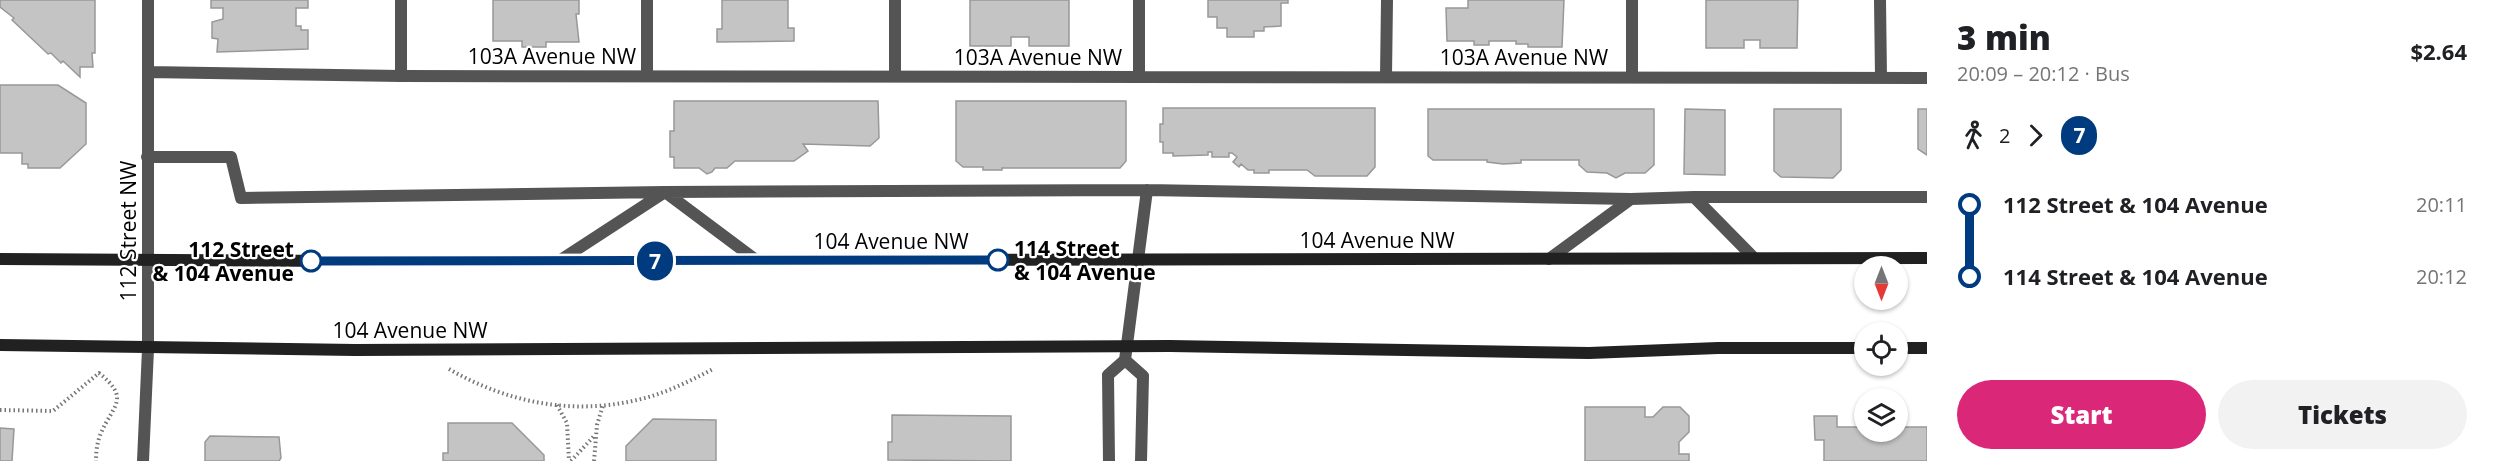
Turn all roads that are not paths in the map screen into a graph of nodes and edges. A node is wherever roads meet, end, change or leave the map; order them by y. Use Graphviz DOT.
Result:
graph roads {
  1 [pos="148,0"];
  2 [pos="401,0"];
  3 [pos="647,0"];
  4 [pos="895,0"];
  5 [pos="1139,0"];
  6 [pos="1387,0"];
  7 [pos="1632,0"];
  8 [pos="1881,0"];
  9 [pos="148,72"];
  10 [pos="401,75"];
  11 [pos="648,75"];
  12 [pos="896,76"];
  13 [pos="1139,76"];
  14 [pos="1386,76"];
  15 [pos="1632,77"];
  16 [pos="1881,77"];
  17 [pos="1927,78"];
  18 [pos="147,157"];
  19 [pos="1147,190"];
  20 [pos="665,192"];
  21 [pos="1694,197"];
  22 [pos="1927,197"];
  23 [pos="1631,199"];
  24 [pos="1755,258"];
  25 [pos="1927,258"];
  26 [pos="0,259"];
  27 [pos="148,259"];
  28 [pos="1550,259"];
  29 [pos="1138,260"];
  30 [pos="559,261"];
  31 [pos="756,261"];
  32 [pos="0,345"];
  33 [pos="1127,346"];
  34 [pos="1854,348"];
  35 [pos="1908,348"];
  36 [pos="1927,348"];
  37 [pos="148,349"];
  38 [pos="1125,360"];
  39 [pos="143,461"];
  40 [pos="1109,461"];
  41 [pos="1141,461"];
  1 -- 9 [label="street, 112 Street NW"];
  2 -- 10 [label="street"];
  3 -- 11 [label="street"];
  4 -- 12 [label="street"];
  5 -- 13 [label="street"];
  6 -- 14 [label="street"];
  7 -- 15 [label="street"];
  8 -- 16 [label="street"];
  9 -- 10 [label="street, 103A Avenue NW"];
  9 -- 18 [label="street, 112 Street NW"];
  10 -- 11 [label="street, 103A Avenue NW"];
  11 -- 12 [label="street, 103A Avenue NW"];
  12 -- 13 [label="street, 103A Avenue NW"];
  13 -- 14 [label="street, 103A Avenue NW"];
  14 -- 15 [label="street, 103A Avenue NW"];
  15 -- 16 [label="street, 103A Avenue NW"];
  16 -- 17 [label="street, 103A Avenue NW"];
  18 -- 20 [label="street"];
  18 -- 27 [label="street, 112 Street NW"];
  19 -- 20 [label="street"];
  19 -- 23 [label="street"];
  19 -- 29 [label="street"];
  20 -- 30 [label="street"];
  20 -- 31 [label="street"];
  21 -- 22 [label="street"];
  21 -- 23 [label="street"];
  21 -- 24 [label="street"];
  23 -- 28 [label="street"];
  24 -- 25 [label="main road, 104 Avenue NW"];
  24 -- 28 [label="main road, 104 Avenue NW"];
  26 -- 27 [label="main road, 104 Avenue NW"];
  27 -- 30 [label="main road, 104 Avenue NW"];
  27 -- 37 [label="street, 112 Street NW"];
  28 -- 29 [label="main road, 104 Avenue NW"];
  29 -- 31 [label="main road, 104 Avenue NW"];
  29 -- 33 [label="street"];
  30 -- 31 [label="main road, 104 Avenue NW"];
  32 -- 37 [label="main road, 104 Avenue NW"];
  33 -- 34 [label="main road, 104 Avenue NW"];
  33 -- 37 [label="main road, 104 Avenue NW"];
  33 -- 38 [label="street"];
  35 -- 36 [label="main road"];
  37 -- 39 [label="street, 112 Street NW"];
  38 -- 40 [label="street"];
  38 -- 41 [label="street"];
}
